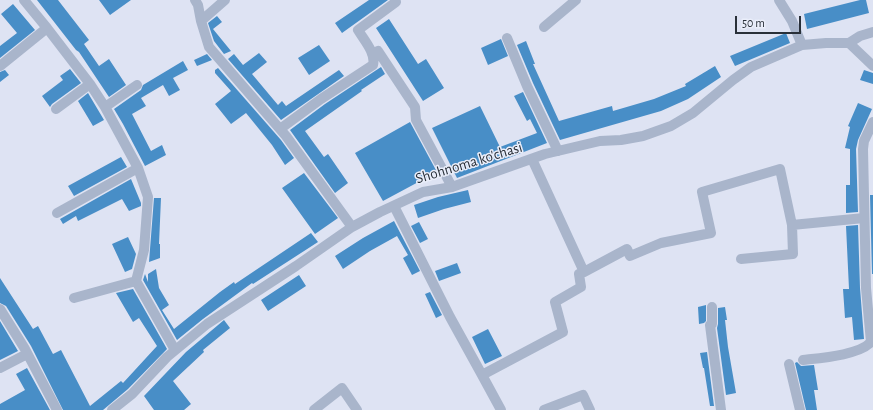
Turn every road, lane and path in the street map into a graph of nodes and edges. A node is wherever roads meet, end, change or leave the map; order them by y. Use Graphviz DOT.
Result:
graph roads {
  1 [pos="24,0"];
  2 [pos="195,0"];
  3 [pos="225,0"];
  4 [pos="576,0"];
  5 [pos="779,0"];
  6 [pos="396,2"];
  7 [pos="201,21"];
  8 [pos="544,27"];
  9 [pos="47,28"];
  10 [pos="873,32"];
  11 [pos="507,38"];
  12 [pos="849,43"];
  13 [pos="802,45"];
  14 [pos="372,54"];
  15 [pos="0,66"];
  16 [pos="873,66"];
  17 [pos="90,84"];
  18 [pos="137,85"];
  19 [pos="105,107"];
  20 [pos="56,109"];
  21 [pos="873,122"];
  22 [pos="280,130"];
  23 [pos="558,151"];
  24 [pos="532,159"];
  25 [pos="138,168"];
  26 [pos="452,187"];
  27 [pos="394,206"];
  28 [pos="57,213"];
  29 [pos="864,218"];
  30 [pos="792,225"];
  31 [pos="352,227"];
  32 [pos="741,259"];
  33 [pos="584,272"];
  34 [pos="136,281"];
  35 [pos="74,298"];
  36 [pos="712,307"];
  37 [pos="0,309"];
  38 [pos="175,350"];
  39 [pos="27,354"];
  40 [pos="803,360"];
  41 [pos="789,364"];
  42 [pos="0,368"];
  43 [pos="482,375"];
  44 [pos="56,410"];
  45 [pos="112,410"];
  46 [pos="314,410"];
  47 [pos="357,410"];
  48 [pos="501,410"];
  49 [pos="544,410"];
  50 [pos="590,410"];
  51 [pos="721,410"];
  52 [pos="800,410"];
  1 -- 9 [label="street"];
  2 -- 7 [label="street"];
  3 -- 7 [label="street"];
  4 -- 8 [label="street"];
  5 -- 13 [label="street"];
  6 -- 14 [label="street"];
  7 -- 22 [label="street"];
  9 -- 15 [label="street"];
  9 -- 17 [label="street"];
  10 -- 12 [label="street, Shohnoma ko'chasi"];
  11 -- 23 [label="street"];
  12 -- 13 [label="street, Shohnoma ko'chasi"];
  12 -- 16 [label="street"];
  13 -- 23 [label="street, Shohnoma ko'chasi"];
  14 -- 22 [label="street"];
  14 -- 26 [label="street"];
  17 -- 19 [label="street"];
  17 -- 20 [label="street"];
  18 -- 19 [label="street"];
  19 -- 25 [label="street"];
  21 -- 29 [label="street"];
  22 -- 31 [label="street"];
  23 -- 24 [label="street, Shohnoma ko'chasi"];
  24 -- 26 [label="street, Shohnoma ko'chasi"];
  24 -- 33 [label="street"];
  25 -- 28 [label="street"];
  25 -- 34 [label="street"];
  26 -- 27 [label="street, Shohnoma ko'chasi"];
  27 -- 31 [label="street, Shohnoma ko'chasi"];
  27 -- 43 [label="street"];
  29 -- 30 [label="street"];
  29 -- 40 [label="street"];
  30 -- 32 [label="street"];
  30 -- 33 [label="street"];
  31 -- 38 [label="street, Shohnoma ko'chasi"];
  33 -- 43 [label="street"];
  34 -- 35 [label="street"];
  34 -- 38 [label="street"];
  36 -- 51 [label="street"];
  37 -- 39 [label="street"];
  38 -- 45 [label="street, Shohnoma ko'chasi"];
  39 -- 42 [label="street"];
  39 -- 44 [label="street"];
  41 -- 52 [label="street"];
  43 -- 48 [label="street"];
  46 -- 47 [label="street"];
  49 -- 50 [label="street"];
}
